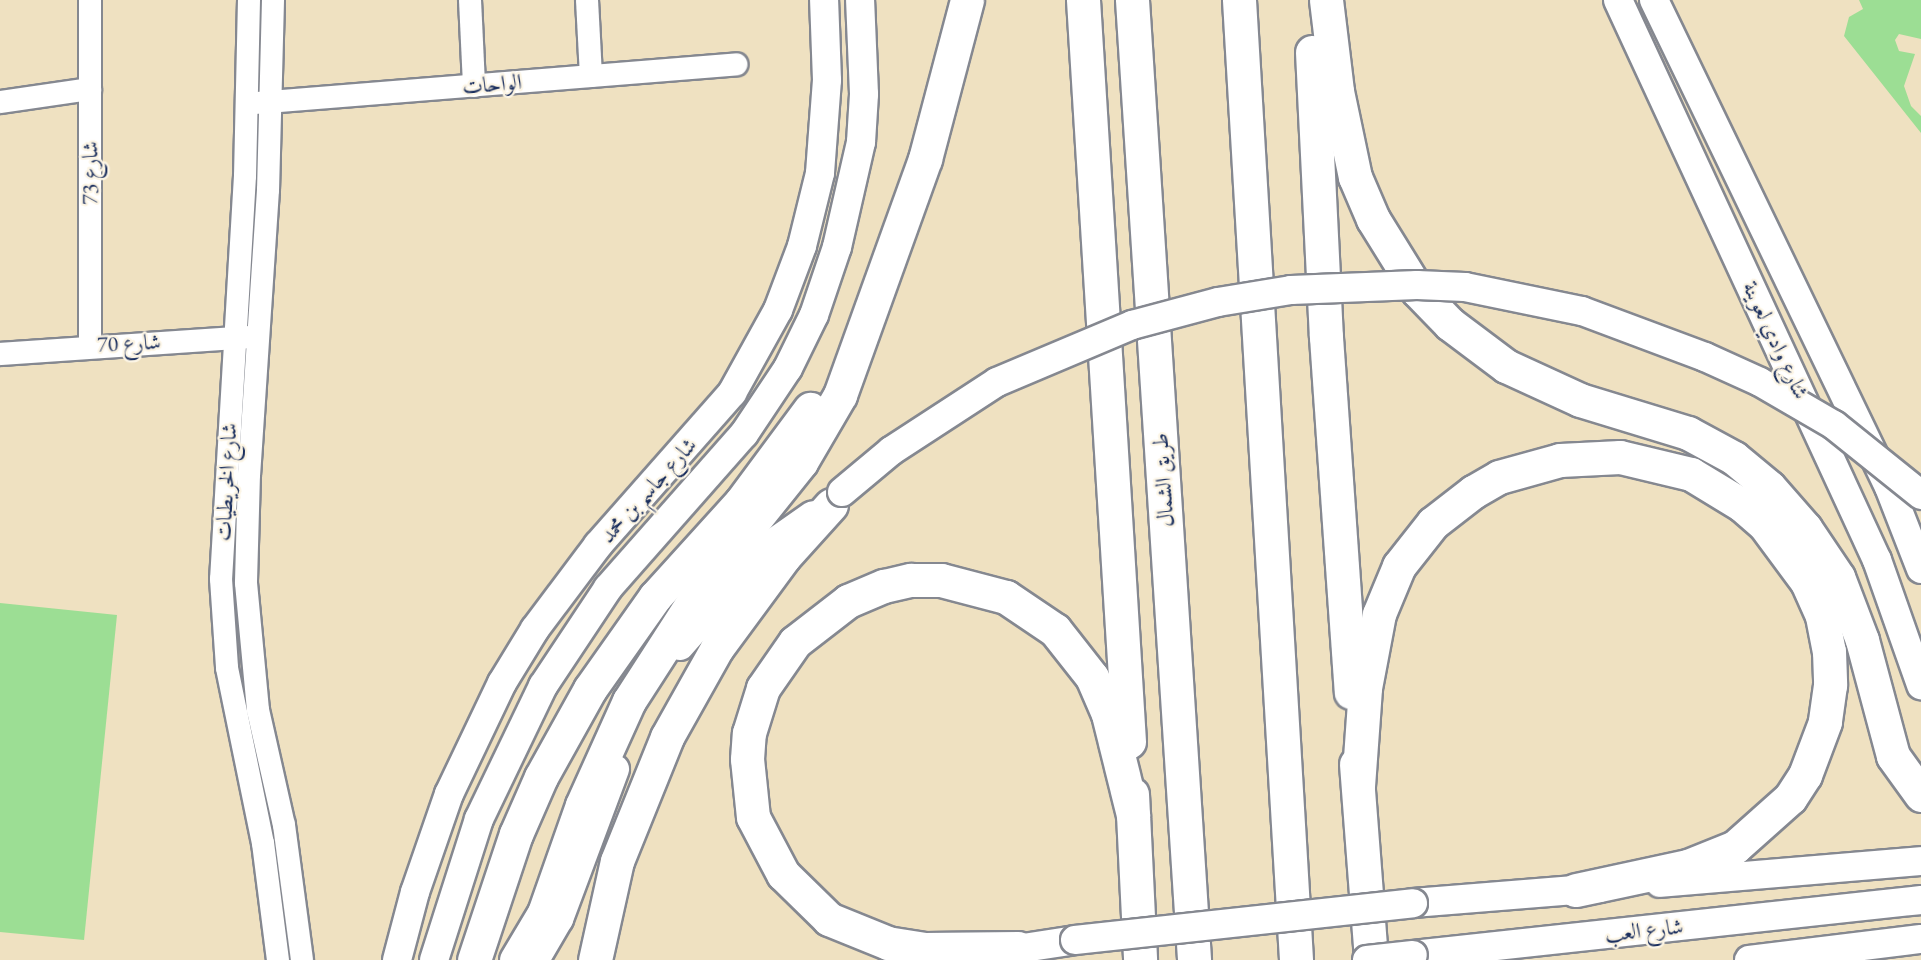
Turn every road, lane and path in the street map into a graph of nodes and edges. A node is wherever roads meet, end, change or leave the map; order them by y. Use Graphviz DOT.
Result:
graph roads {
  1 [pos="90,0"];
  2 [pos="249,0"];
  3 [pos="273,0"];
  4 [pos="470,0"];
  5 [pos="587,0"];
  6 [pos="824,0"];
  7 [pos="860,0"];
  8 [pos="966,0"];
  9 [pos="1083,0"];
  10 [pos="1132,0"];
  11 [pos="1239,0"];
  12 [pos="1310,0"];
  13 [pos="1326,0"];
  14 [pos="1618,0"];
  15 [pos="1654,0"];
  16 [pos="736,64"];
  17 [pos="591,76"];
  18 [pos="474,86"];
  19 [pos="90,89"];
  20 [pos="0,102"];
  21 [pos="271,102"];
  22 [pos="248,103"];
  23 [pos="884,280"];
  24 [pos="248,337"];
  25 [pos="90,345"];
  26 [pos="0,354"];
  27 [pos="1863,432"];
  28 [pos="1921,480"];
  29 [pos="1921,495"];
  30 [pos="837,498"];
  31 [pos="1921,569"];
  32 [pos="1921,685"];
  33 [pos="618,741"];
  34 [pos="1358,786"];
  35 [pos="1921,795"];
  36 [pos="1133,815"];
  37 [pos="1914,862"];
  38 [pos="1576,890"];
  39 [pos="1915,901"];
  40 [pos="1914,940"];
  41 [pos="1017,948"];
  42 [pos="278,960"];
  43 [pos="302,960"];
  44 [pos="397,960"];
  45 [pos="434,960"];
  46 [pos="474,960"];
  47 [pos="516,960"];
  48 [pos="535,960"];
  49 [pos="595,960"];
  50 [pos="957,960"];
  51 [pos="1140,960"];
  52 [pos="1194,960"];
  53 [pos="1296,960"];
  54 [pos="1369,960"];
  55 [pos="1749,960"];
  1 -- 19 [label="street, شارع 73"];
  2 -- 22 [label="street, شارع الخريطيات"];
  3 -- 21 [label="street, شارع الخريطيات"];
  4 -- 18 [label="street"];
  5 -- 17 [label="street"];
  6 -- 44 [label="main road, شارع جاسم بن محمد"];
  7 -- 45 [label="main road, شارع جاسم بن محمد"];
  8 -- 23 [label="highway"];
  9 -- 36 [label="highway"];
  10 -- 52 [label="highway, طريق الشمال"];
  11 -- 53 [label="highway"];
  12 -- 34 [label="highway"];
  13 -- 35 [label="highway"];
  14 -- 32 [label="main road, شارع وادي لعوينة"];
  15 -- 27 [label="main road, شارع وادي لعوينة"];
  16 -- 17 [label="street, الواحات"];
  17 -- 18 [label="street, الواحات"];
  18 -- 21 [label="street, الواحات"];
  19 -- 20 [label="street"];
  19 -- 25 [label="street, شارع 73"];
  21 -- 22 [label="street, الواحات"];
  21 -- 24 [label="street, شارع الخريطيات"];
  22 -- 24 [label="street, شارع الخريطيات"];
  23 -- 33 [label="highway"];
  23 -- 46 [label="highway"];
  24 -- 25 [label="street, شارع 70"];
  24 -- 42 [label="street, شارع الخريطيات"];
  24 -- 43 [label="street, شارع الخريطيات"];
  25 -- 26 [label="street, شارع 70"];
  27 -- 28 [label="main road"];
  27 -- 31 [label="main road, شارع وادي لعوينة"];
  29 -- 30 [label="main road, bridge"];
  30 -- 33 [label="main road"];
  30 -- 49 [label="highway"];
  33 -- 47 [label="highway"];
  33 -- 48 [label="main road"];
  34 -- 38 [label="highway"];
  34 -- 54 [label="highway"];
  36 -- 41 [label="highway"];
  36 -- 51 [label="highway"];
  37 -- 38 [label="main road"];
  38 -- 41 [label="main road, bridge"];
  39 -- 54 [label="main road, شارع العب, bridge"];
  40 -- 55 [label="main road"];
  41 -- 50 [label="main road"];
}
